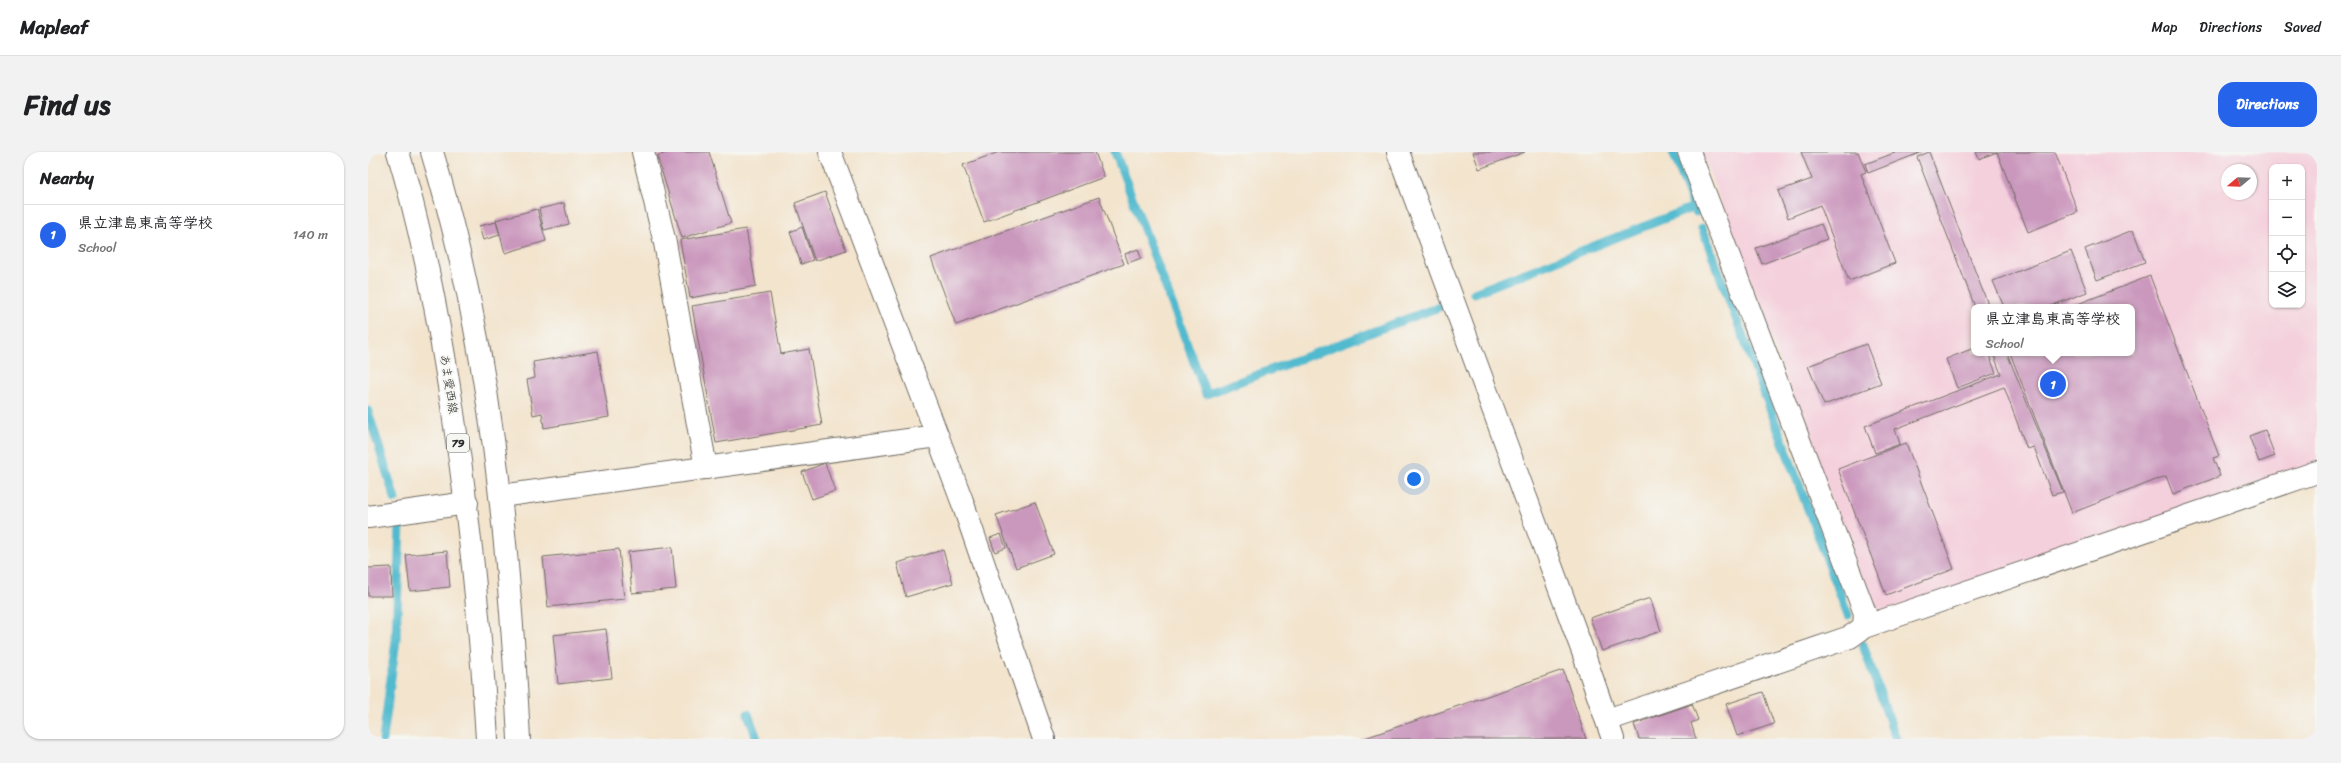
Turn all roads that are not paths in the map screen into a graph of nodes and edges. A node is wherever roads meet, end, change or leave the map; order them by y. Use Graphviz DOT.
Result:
graph roads {
  1 [pos="398,152"];
  2 [pos="432,152"];
  3 [pos="643,152"];
  4 [pos="830,152"];
  5 [pos="1398,152"];
  6 [pos="1689,152"];
  7 [pos="937,436"];
  8 [pos="706,468"];
  9 [pos="2317,472"];
  10 [pos="501,496"];
  11 [pos="467,503"];
  12 [pos="368,517"];
  13 [pos="1864,627"];
  14 [pos="1610,730"];
  15 [pos="487,739"];
  16 [pos="519,739"];
  17 [pos="1044,739"];
  1 -- 11 [label="street, あま愛西線 / 79"];
  2 -- 10 [label="street"];
  3 -- 8 [label="street"];
  4 -- 7 [label="street"];
  5 -- 14 [label="street"];
  6 -- 13 [label="street"];
  7 -- 8 [label="street"];
  7 -- 17 [label="street"];
  8 -- 10 [label="street"];
  9 -- 13 [label="street"];
  10 -- 16 [label="street"];
  11 -- 12 [label="street"];
  11 -- 15 [label="street, あま愛西線 / 79"];
  13 -- 14 [label="street"];
}
